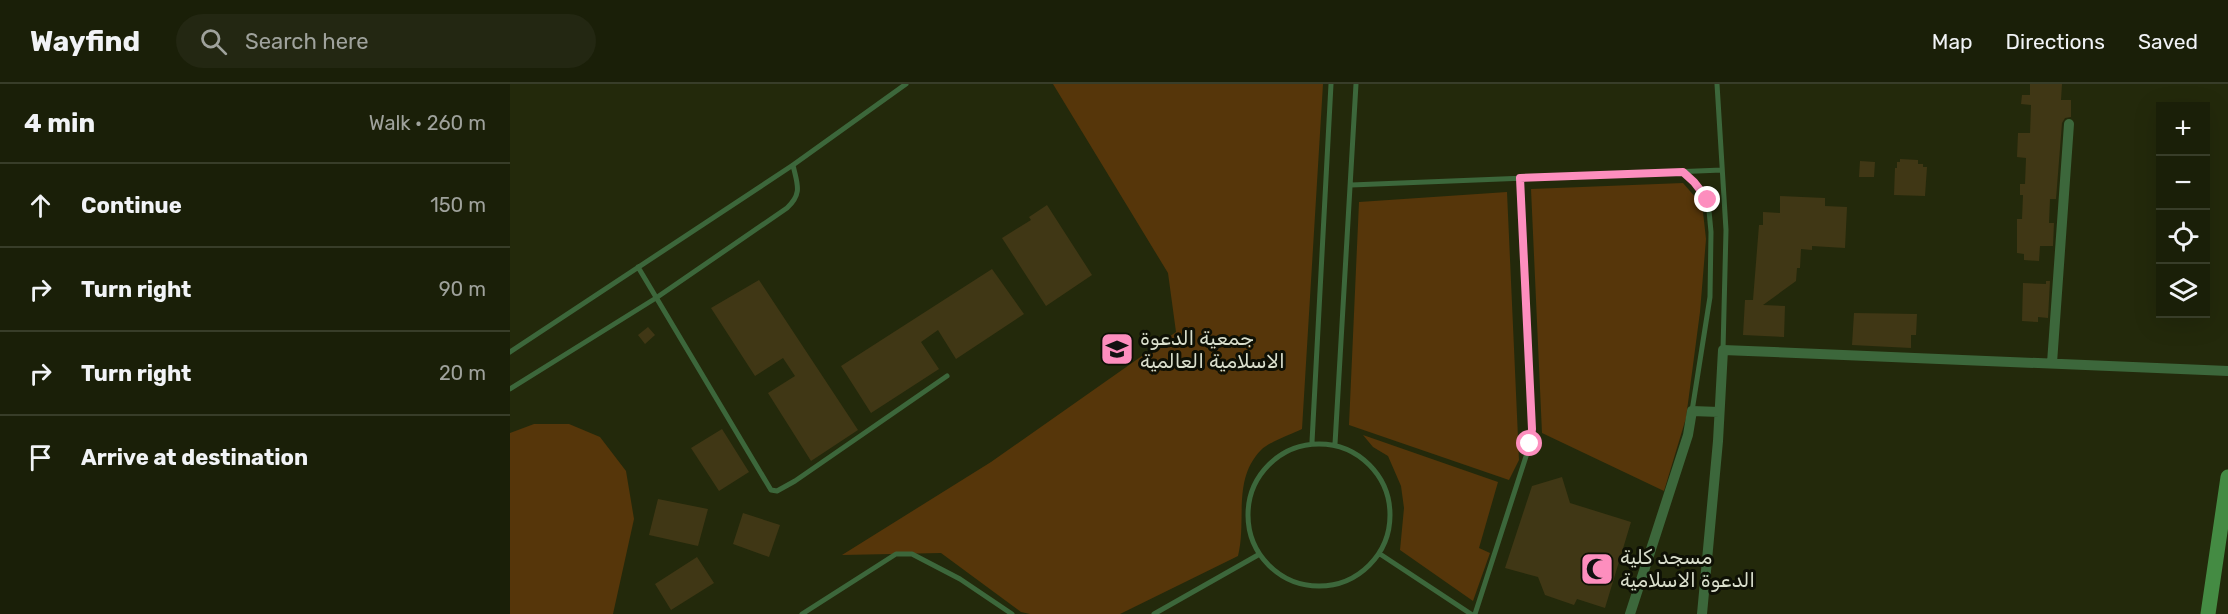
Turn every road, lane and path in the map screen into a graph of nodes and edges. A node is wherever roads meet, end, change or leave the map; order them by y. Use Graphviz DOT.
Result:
graph roads {
  1 [pos="906,84"];
  2 [pos="1330,84"];
  3 [pos="1356,84"];
  4 [pos="1717,84"];
  5 [pos="2069,124"];
  6 [pos="794,165"];
  7 [pos="1722,170"];
  8 [pos="1683,172"];
  9 [pos="1520,178"];
  10 [pos="1351,185"];
  11 [pos="638,267"];
  12 [pos="656,298"];
  13 [pos="1724,350"];
  14 [pos="510,352"];
  15 [pos="2052,363"];
  16 [pos="2228,371"];
  17 [pos="947,376"];
  18 [pos="510,389"];
  19 [pos="1692,411"];
  20 [pos="1719,412"];
  21 [pos="1312,442"];
  22 [pos="1335,444"];
  23 [pos="2228,477"];
  24 [pos="2224,531"];
  25 [pos="1380,554"];
  26 [pos="1258,555"];
  27 [pos="802,614"];
  28 [pos="1012,614"];
  29 [pos="1154,614"];
  30 [pos="1473,614"];
  31 [pos="1630,614"];
  32 [pos="1702,614"];
  33 [pos="2208,614"];
  1 -- 6 [label="lane"];
  2 -- 21 [label="lane"];
  3 -- 10 [label="lane"];
  4 -- 7 [label="lane"];
  5 -- 15 [label="street"];
  6 -- 11 [label="lane"];
  6 -- 12 [label="lane"];
  7 -- 8 [label="lane"];
  7 -- 13 [label="lane"];
  8 -- 9 [label="lane"];
  8 -- 19 [label="lane"];
  9 -- 10 [label="lane"];
  9 -- 30 [label="lane"];
  10 -- 22 [label="lane"];
  11 -- 12 [label="lane"];
  11 -- 14 [label="lane"];
  12 -- 17 [label="lane"];
  12 -- 18 [label="lane"];
  13 -- 15 [label="street"];
  13 -- 20 [label="street"];
  15 -- 16 [label="street"];
  19 -- 20 [label="street"];
  19 -- 31 [label="street"];
  20 -- 32 [label="street"];
  21 -- 22 [label="lane"];
  21 -- 26 [label="lane"];
  22 -- 25 [label="lane"];
  23 -- 24 [label="street"];
  24 -- 33 [label="street"];
  25 -- 26 [label="lane"];
  25 -- 30 [label="lane"];
  26 -- 29 [label="lane"];
  27 -- 28 [label="lane"];
}
